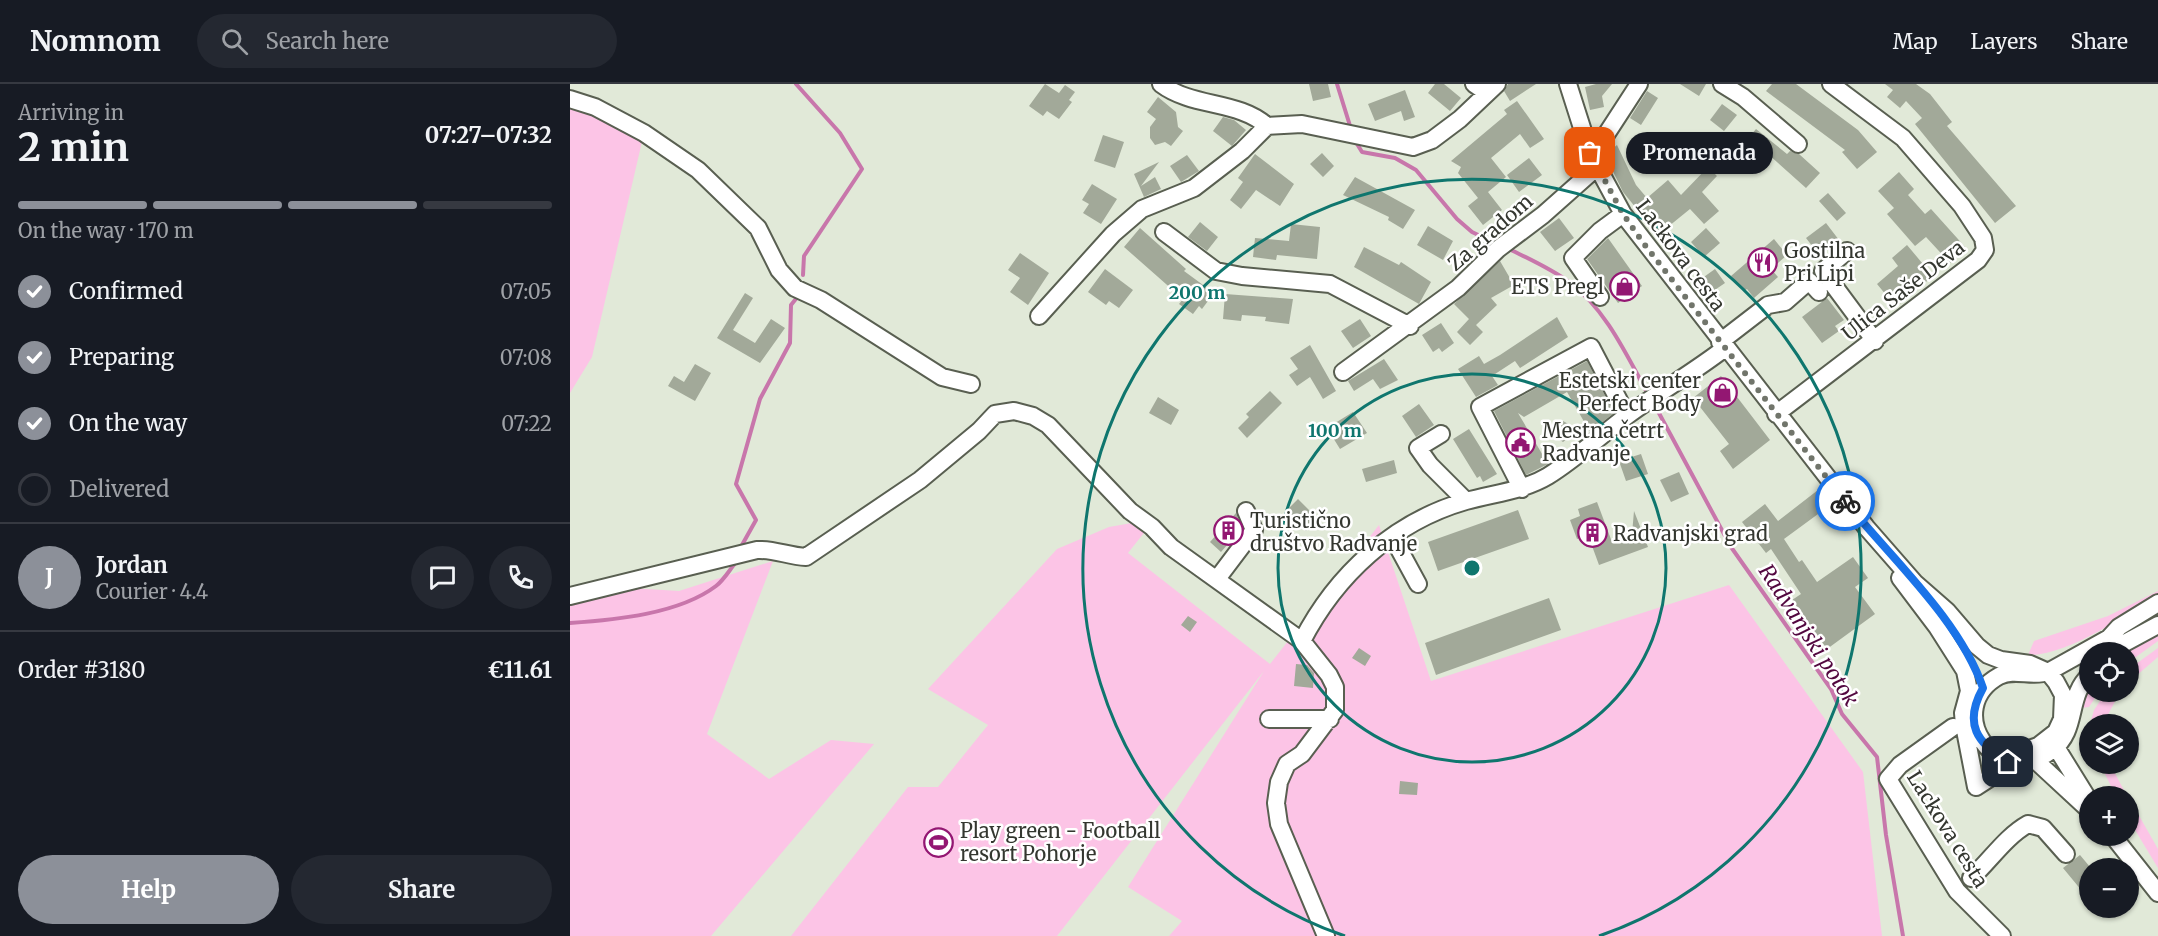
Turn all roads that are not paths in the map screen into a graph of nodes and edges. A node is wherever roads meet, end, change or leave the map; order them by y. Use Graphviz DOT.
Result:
graph roads {
  1 [pos="1161,84"];
  2 [pos="1568,84"];
  3 [pos="1639,84"];
  4 [pos="1722,84"];
  5 [pos="1831,84"];
  6 [pos="1486,87"];
  7 [pos="570,99"];
  8 [pos="1267,126"];
  9 [pos="1798,144"];
  10 [pos="1593,161"];
  11 [pos="1623,214"];
  12 [pos="1164,232"];
  13 [pos="1847,251"];
  14 [pos="1819,292"];
  15 [pos="1600,297"];
  16 [pos="1039,316"];
  17 [pos="1410,326"];
  18 [pos="1875,341"];
  19 [pos="1723,345"];
  20 [pos="1343,372"];
  21 [pos="971,384"];
  22 [pos="1776,414"];
  23 [pos="1628,416"];
  24 [pos="1441,434"];
  25 [pos="1522,489"];
  26 [pos="1466,501"];
  27 [pos="1246,511"];
  28 [pos="1393,538"];
  29 [pos="1892,558"];
  30 [pos="1217,579"];
  31 [pos="1915,582"];
  32 [pos="1418,584"];
  33 [pos="570,596"];
  34 [pos="2158,603"];
  35 [pos="2158,625"];
  36 [pos="1302,641"];
  37 [pos="2131,642"];
  38 [pos="2002,667"];
  39 [pos="2039,668"];
  40 [pos="2079,679"];
  41 [pos="2079,684"];
  42 [pos="2067,694"];
  43 [pos="1976,695"];
  44 [pos="1269,719"];
  45 [pos="1330,719"];
  46 [pos="1970,734"];
  47 [pos="2033,753"];
  48 [pos="2089,786"];
  49 [pos="2079,793"];
  50 [pos="2079,805"];
  51 [pos="2121,846"];
  52 [pos="2066,854"];
  53 [pos="1971,878"];
  54 [pos="2158,893"];
  55 [pos="1326,936"];
  56 [pos="2002,936"];
  1 -- 8 [label="street"];
  2 -- 10 [label="street, Lackova cesta"];
  3 -- 10 [label="street, Za gradom"];
  4 -- 9 [label="street"];
  5 -- 18 [label="street, Ulica Saše Deva"];
  6 -- 8 [label="street"];
  7 -- 21 [label="street"];
  8 -- 16 [label="street"];
  10 -- 11 [label="street, Lackova cesta"];
  10 -- 17 [label="street, Za gradom"];
  11 -- 15 [label="street"];
  11 -- 19 [label="street, Lackova cesta"];
  12 -- 17 [label="street"];
  13 -- 18 [label="street"];
  14 -- 19 [label="street"];
  17 -- 20 [label="street, Za gradom"];
  18 -- 22 [label="street, Ulica Saše Deva"];
  19 -- 22 [label="street, Lackova cesta"];
  19 -- 23 [label="street"];
  22 -- 29 [label="street, Lackova cesta"];
  23 -- 25 [label="street"];
  23 -- 25 [label="street"];
  24 -- 26 [label="street"];
  25 -- 26 [label="street"];
  26 -- 28 [label="street"];
  27 -- 30 [label="street"];
  28 -- 32 [label="street"];
  28 -- 36 [label="street"];
  29 -- 31 [label="street, Lackova cesta"];
  29 -- 43 [label="street"];
  30 -- 33 [label="street"];
  30 -- 36 [label="street"];
  31 -- 38 [label="street"];
  31 -- 43 [label="street"];
  34 -- 39 [label="street"];
  35 -- 37 [label="street"];
  36 -- 45 [label="street"];
  38 -- 39 [label="street"];
  38 -- 43 [label="street"];
  39 -- 42 [label="street"];
  40 -- 42 [label="street"];
  41 -- 42 [label="street"];
  42 -- 47 [label="street"];
  43 -- 46 [label="street"];
  44 -- 45 [label="street"];
  45 -- 55 [label="street"];
  46 -- 47 [label="street"];
  46 -- 47 [label="street"];
  46 -- 56 [label="street, Lackova cesta"];
  47 -- 48 [label="street"];
  47 -- 49 [label="street"];
  47 -- 50 [label="street"];
  51 -- 54 [label="street"];
  52 -- 53 [label="street"];
}
